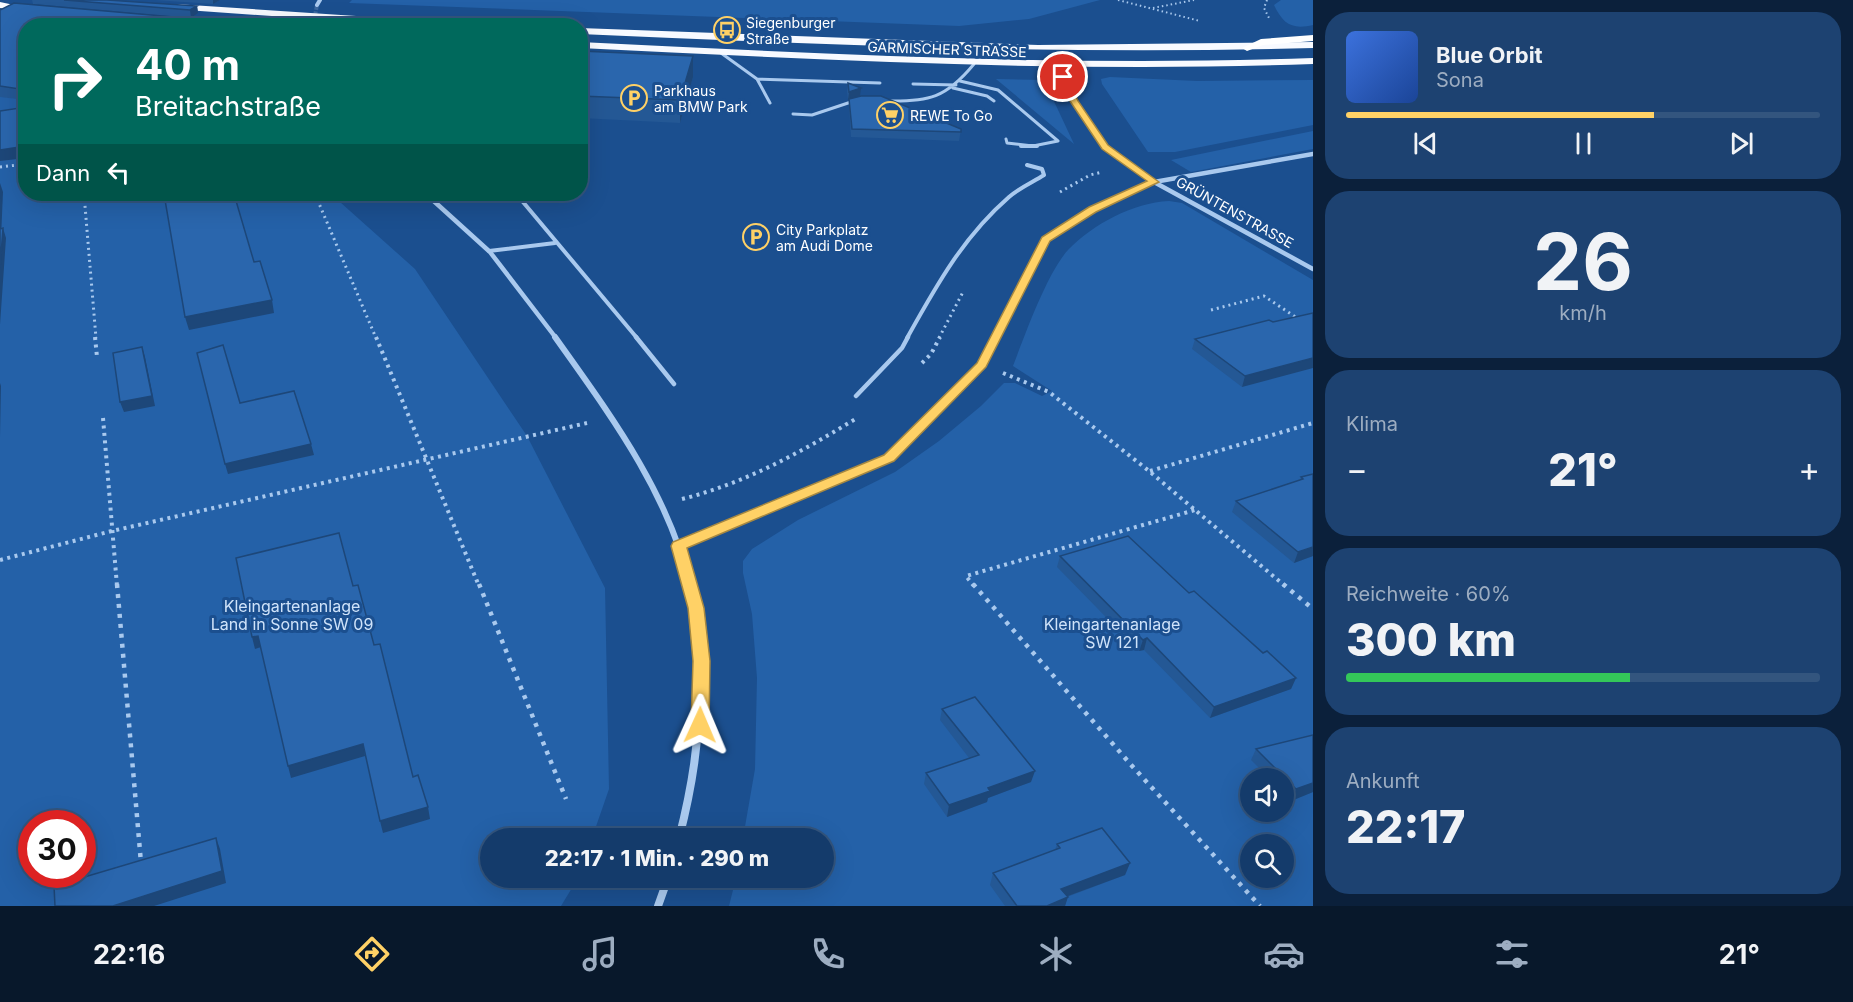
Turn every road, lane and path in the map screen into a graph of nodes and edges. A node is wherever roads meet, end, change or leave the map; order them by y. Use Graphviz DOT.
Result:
graph roads {
  1 [pos="320,0"];
  2 [pos="1118,0"];
  3 [pos="1194,0"];
  4 [pos="0,5"];
  5 [pos="317,5"];
  6 [pos="160,6"];
  7 [pos="1153,8"];
  8 [pos="0,11"];
  9 [pos="341,18"];
  10 [pos="1208,24"];
  11 [pos="588,31"];
  12 [pos="1313,38"];
  13 [pos="588,45"];
  14 [pos="1313,45"];
  15 [pos="1247,48"];
  16 [pos="721,53"];
  17 [pos="1313,61"];
  18 [pos="974,64"];
  19 [pos="1057,65"];
  20 [pos="757,79"];
  21 [pos="960,81"];
  22 [pos="880,83"];
  23 [pos="913,84"];
  24 [pos="955,87"];
  25 [pos="860,100"];
  26 [pos="881,100"];
  27 [pos="994,101"];
  28 [pos="770,103"];
  29 [pos="793,114"];
  30 [pos="1006,139"];
  31 [pos="1313,154"];
  32 [pos="18,165"];
  33 [pos="1028,165"];
  34 [pos="0,167"];
  35 [pos="1154,182"];
  36 [pos="85,201"];
  37 [pos="318,201"];
  38 [pos="434,201"];
  39 [pos="522,201"];
  40 [pos="555,243"];
  41 [pos="489,251"];
  42 [pos="1313,269"];
  43 [pos="1211,310"];
  44 [pos="1303,322"];
  45 [pos="97,357"];
  46 [pos="982,365"];
  47 [pos="674,384"];
  48 [pos="856,396"];
  49 [pos="103,418"];
  50 [pos="609,418"];
  51 [pos="1313,423"];
  52 [pos="428,459"];
  53 [pos="1149,471"];
  54 [pos="1195,510"];
  55 [pos="112,531"];
  56 [pos="678,546"];
  57 [pos="0,560"];
  58 [pos="1313,609"];
  59 [pos="566,799"];
  60 [pos="682,828"];
  61 [pos="141,871"];
  62 [pos="664,888"];
  63 [pos="658,906"];
  64 [pos="1260,906"];
  1 -- 5 [label="street"];
  2 -- 7 [label="path"];
  3 -- 7 [label="path"];
  4 -- 8 [label="highway"];
  6 -- 9 [label="highway"];
  7 -- 10 [label="path"];
  11 -- 15 [label="highway, GARMISCHER STRASSE"];
  12 -- 15 [label="highway"];
  13 -- 16 [label="highway, GARMISCHER STRASSE"];
  14 -- 15 [label="highway, GARMISCHER STRASSE"];
  16 -- 18 [label="highway, GARMISCHER STRASSE"];
  16 -- 20 [label="lane"];
  17 -- 19 [label="highway, GARMISCHER STRASSE"];
  18 -- 19 [label="highway, GARMISCHER STRASSE"];
  18 -- 21 [label="lane"];
  19 -- 35 [label="street, GRÜNTENSTRASSE"];
  20 -- 22 [label="lane"];
  20 -- 28 [label="lane"];
  21 -- 24 [label="lane"];
  21 -- 30 [label="lane"];
  23 -- 24 [label="lane"];
  24 -- 26 [label="lane"];
  24 -- 27 [label="lane"];
  25 -- 29 [label="lane"];
  31 -- 35 [label="street"];
  32 -- 34 [label="path"];
  33 -- 48 [label="lane"];
  35 -- 42 [label="street, GRÜNTENSTRASSE"];
  35 -- 46 [label="street"];
  36 -- 45 [label="path"];
  37 -- 52 [label="path"];
  38 -- 41 [label="street"];
  39 -- 40 [label="lane"];
  40 -- 41 [label="lane"];
  40 -- 47 [label="lane"];
  41 -- 50 [label="street"];
  43 -- 44 [label="path"];
  46 -- 53 [label="path"];
  46 -- 56 [label="street"];
  49 -- 55 [label="path"];
  50 -- 52 [label="path"];
  50 -- 56 [label="street"];
  51 -- 53 [label="path"];
  52 -- 55 [label="path"];
  52 -- 59 [label="path"];
  53 -- 54 [label="path"];
  54 -- 58 [label="path"];
  54 -- 64 [label="path"];
  55 -- 57 [label="path"];
  55 -- 61 [label="path"];
  56 -- 60 [label="street"];
  62 -- 63 [label="street"];
}
